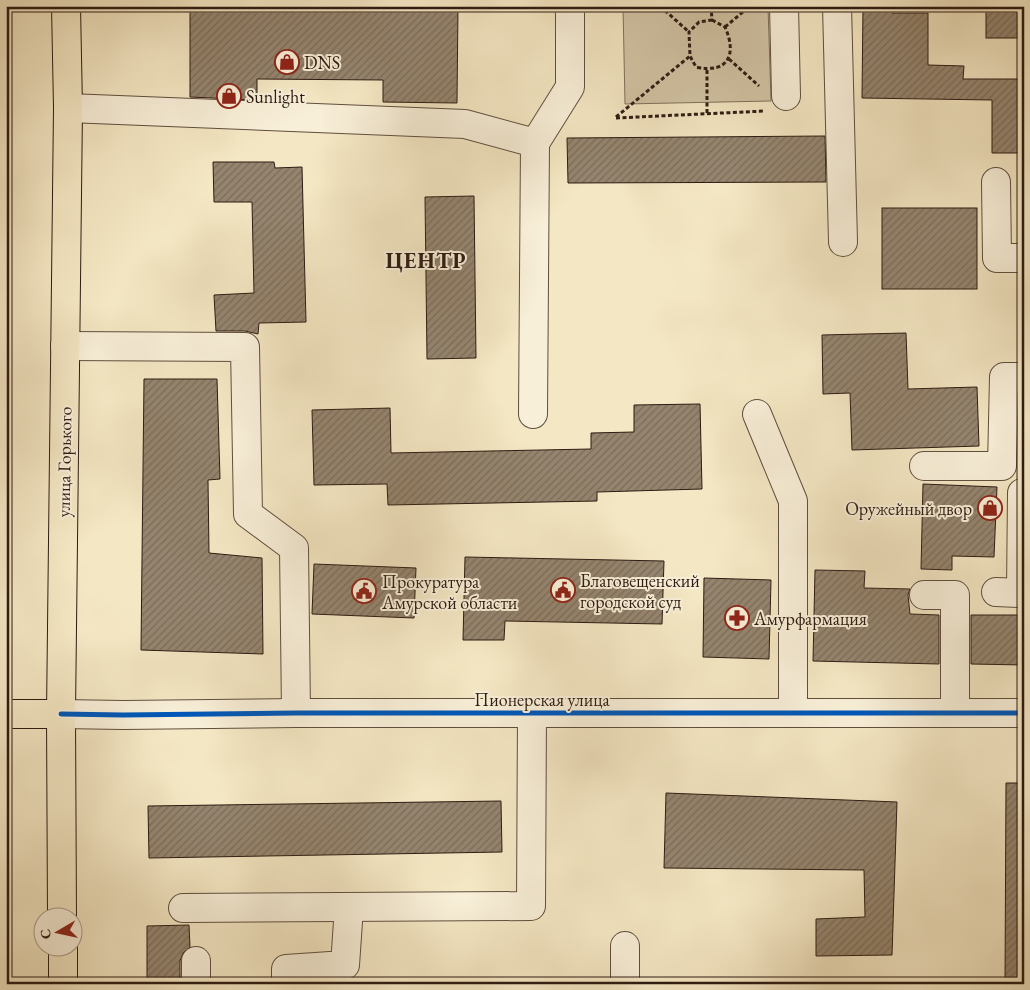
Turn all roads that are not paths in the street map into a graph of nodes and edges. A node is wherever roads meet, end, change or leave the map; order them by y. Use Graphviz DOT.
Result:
graph roads {
  1 [pos="66,6"];
  2 [pos="570,6"];
  3 [pos="784,6"];
  4 [pos="837,6"];
  5 [pos="772,99"];
  6 [pos="68,108"];
  7 [pos="535,143"];
  8 [pos="996,182"];
  9 [pos="843,242"];
  10 [pos="1024,258"];
  11 [pos="65,346"];
  12 [pos="1024,377"];
  13 [pos="533,414"];
  14 [pos="757,414"];
  15 [pos="924,466"];
  16 [pos="1024,493"];
  17 [pos="996,592"];
  18 [pos="924,595"];
  19 [pos="296,713"];
  20 [pos="532,713"];
  21 [pos="793,713"];
  22 [pos="955,713"];
  23 [pos="1024,713"];
  24 [pos="6,714"];
  25 [pos="61,714"];
  26 [pos="350,907"];
  27 [pos="62,908"];
  28 [pos="184,908"];
  29 [pos="625,946"];
  30 [pos="63,958"];
  31 [pos="63,984"];
  32 [pos="286,984"];
  33 [pos="625,984"];
  1 -- 6 [label="main road, улица Горького"];
  2 -- 7 [label="street"];
  3 -- 5 [label="street"];
  4 -- 9 [label="street"];
  6 -- 7 [label="street"];
  6 -- 11 [label="main road, улица Горького"];
  7 -- 13 [label="street"];
  8 -- 10 [label="street"];
  11 -- 19 [label="street"];
  11 -- 25 [label="main road, улица Горького"];
  12 -- 15 [label="street"];
  14 -- 21 [label="street"];
  16 -- 17 [label="street"];
  18 -- 22 [label="street"];
  19 -- 20 [label="street, Пионерская улица"];
  19 -- 25 [label="street, Пионерская улица"];
  20 -- 21 [label="street, Пионерская улица"];
  20 -- 26 [label="street"];
  21 -- 22 [label="street, Пионерская улица"];
  22 -- 23 [label="street, Пионерская улица"];
  24 -- 25 [label="main road, Пионерская улица"];
  25 -- 27 [label="main road, улица Горького"];
  26 -- 28 [label="street"];
  26 -- 32 [label="street"];
  29 -- 33 [label="street"];
  30 -- 31 [label="main road"];
}
